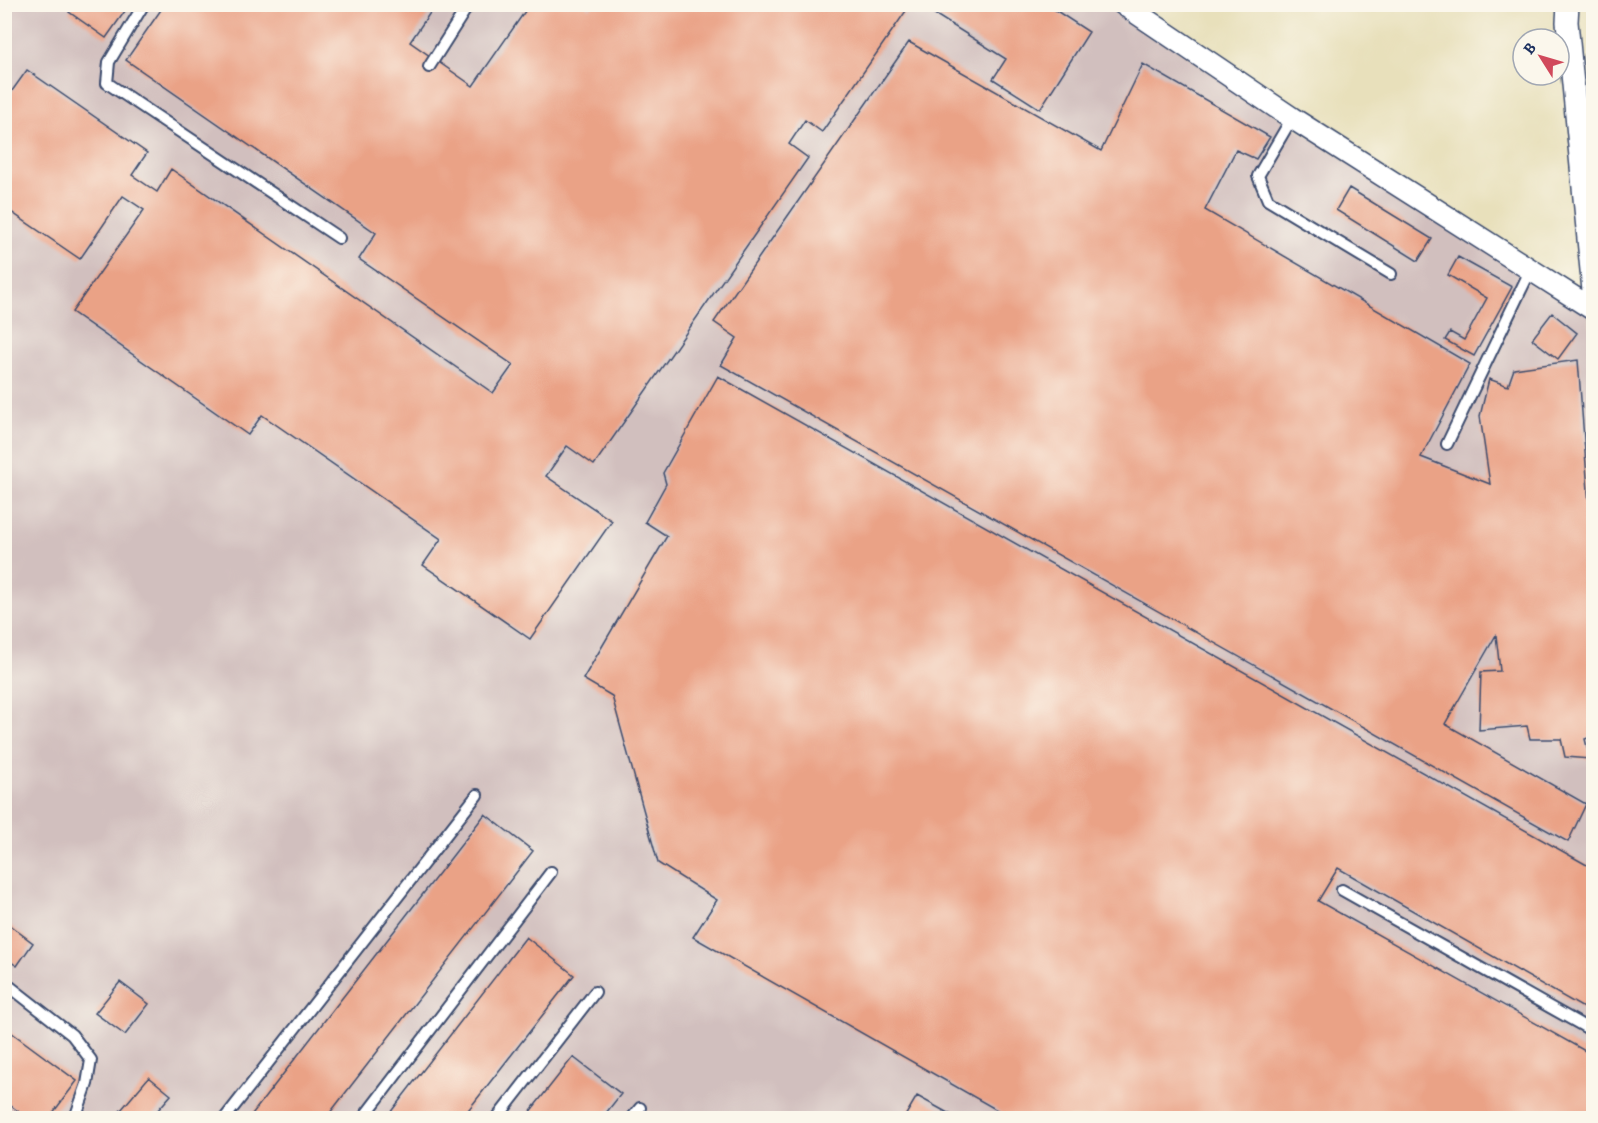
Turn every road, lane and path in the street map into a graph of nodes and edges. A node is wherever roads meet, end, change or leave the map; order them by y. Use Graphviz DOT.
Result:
graph roads {
  1 [pos="144,4"];
  2 [pos="469,4"];
  3 [pos="1123,4"];
  4 [pos="1569,4"];
  5 [pos="429,67"];
  6 [pos="1292,118"];
  7 [pos="339,238"];
  8 [pos="1530,271"];
  9 [pos="1390,274"];
  10 [pos="1593,301"];
  11 [pos="1593,310"];
  12 [pos="1447,444"];
  13 [pos="477,795"];
  14 [pos="551,872"];
  15 [pos="1342,890"];
  16 [pos="4,982"];
  17 [pos="594,992"];
  18 [pos="1593,1032"];
  19 [pos="640,1107"];
  20 [pos="75,1119"];
  21 [pos="225,1119"];
  22 [pos="363,1119"];
  23 [pos="497,1119"];
  24 [pos="632,1119"];
  1 -- 7 [label="lane"];
  2 -- 5 [label="lane"];
  3 -- 6 [label="street"];
  4 -- 10 [label="street"];
  6 -- 8 [label="street"];
  6 -- 9 [label="lane"];
  8 -- 11 [label="street"];
  8 -- 12 [label="lane"];
  13 -- 21 [label="lane"];
  14 -- 22 [label="lane"];
  15 -- 18 [label="lane"];
  16 -- 20 [label="lane"];
  17 -- 23 [label="lane"];
  19 -- 24 [label="lane"];
}
